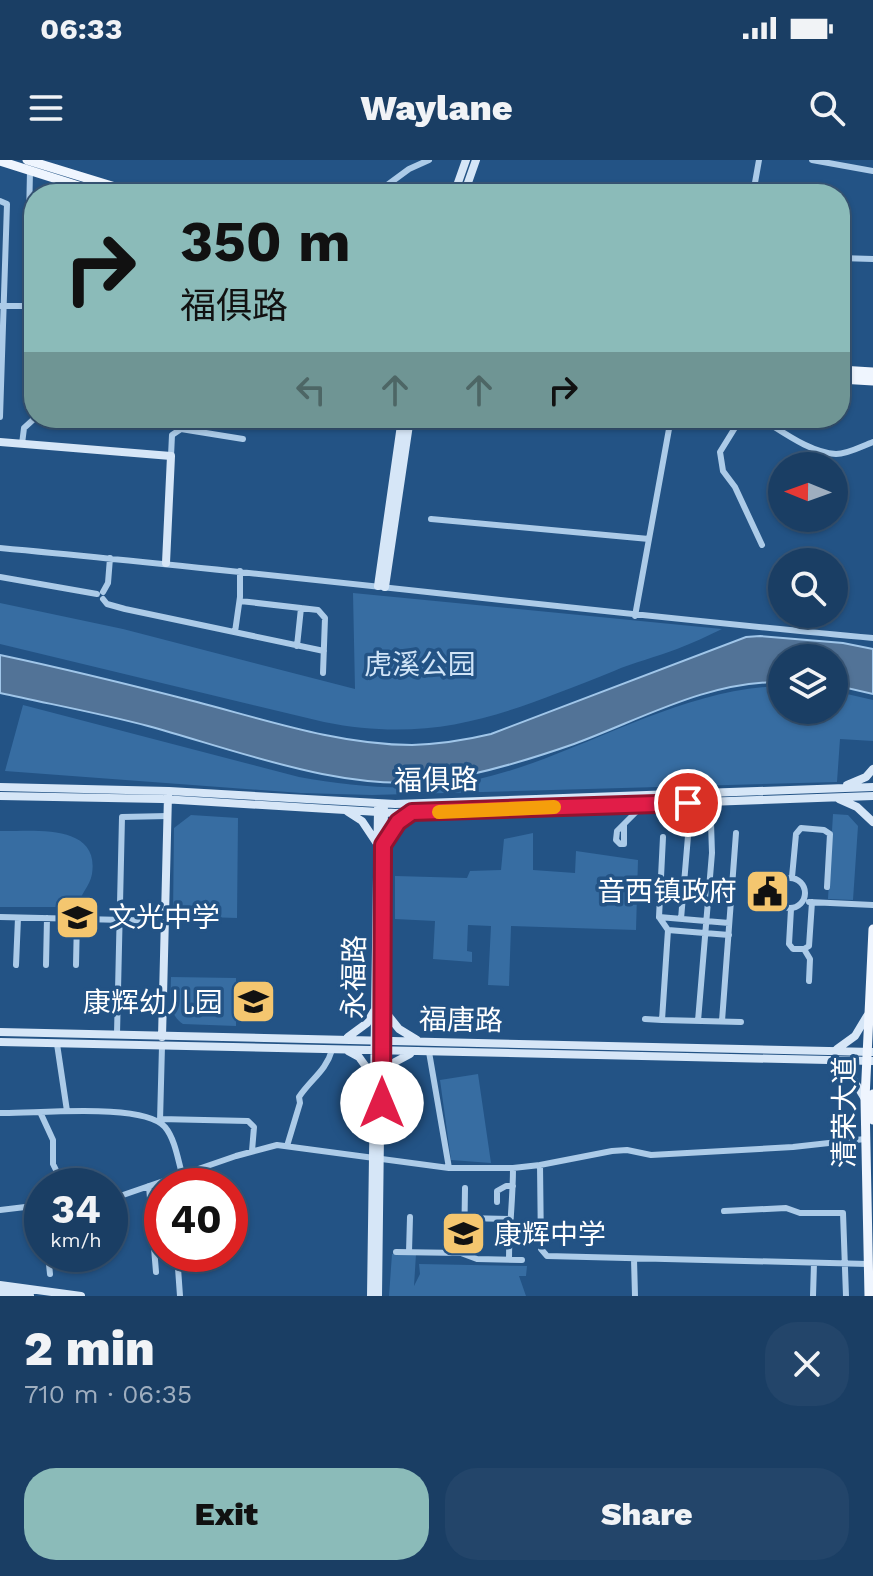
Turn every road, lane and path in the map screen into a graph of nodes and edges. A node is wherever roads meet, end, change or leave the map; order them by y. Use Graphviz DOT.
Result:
graph roads {
  1 [pos="27,160"];
  2 [pos="429,160"];
  3 [pos="466,160"];
  4 [pos="476,160"];
  5 [pos="759,160"];
  6 [pos="812,160"];
  7 [pos="0,161"];
  8 [pos="30,171"];
  9 [pos="873,171"];
  10 [pos="30,184"];
  11 [pos="69,184"];
  12 [pos="105,184"];
  13 [pos="389,184"];
  14 [pos="458,184"];
  15 [pos="468,184"];
  16 [pos="755,184"];
  17 [pos="0,201"];
  18 [pos="3,235"];
  19 [pos="850,258"];
  20 [pos="873,259"];
  21 [pos="0,306"];
  22 [pos="24,306"];
  23 [pos="850,371"];
  24 [pos="873,372"];
  25 [pos="850,380"];
  26 [pos="873,381"];
  27 [pos="0,417"];
  28 [pos="24,428"];
  29 [pos="401,428"];
  30 [pos="408,428"];
  31 [pos="669,428"];
  32 [pos="735,428"];
  33 [pos="777,428"];
  34 [pos="243,439"];
  35 [pos="0,442"];
  36 [pos="873,442"];
  37 [pos="22,444"];
  38 [pos="171,456"];
  39 [pos="431,519"];
  40 [pos="649,539"];
  41 [pos="762,545"];
  42 [pos="0,548"];
  43 [pos="110,558"];
  44 [pos="166,563"];
  45 [pos="240,571"];
  46 [pos="0,577"];
  47 [pos="382,587"];
  48 [pos="101,595"];
  49 [pos="240,601"];
  50 [pos="301,608"];
  51 [pos="635,616"];
  52 [pos="235,632"];
  53 [pos="873,638"];
  54 [pos="297,646"];
  55 [pos="324,651"];
  56 [pos="323,673"];
  57 [pos="873,769"];
  58 [pos="0,787"];
  59 [pos="873,787"];
  60 [pos="835,793"];
  61 [pos="168,795"];
  62 [pos="0,796"];
  63 [pos="873,796"];
  64 [pos="710,798"];
  65 [pos="644,804"];
  66 [pos="381,808"];
  67 [pos="343,810"];
  68 [pos="412,812"];
  69 [pos="168,816"];
  70 [pos="873,822"];
  71 [pos="624,825"];
  72 [pos="736,833"];
  73 [pos="688,836"];
  74 [pos="663,837"];
  75 [pos="380,845"];
  76 [pos="792,877"];
  77 [pos="827,887"];
  78 [pos="802,902"];
  79 [pos="812,902"];
  80 [pos="873,905"];
  81 [pos="791,909"];
  82 [pos="0,917"];
  83 [pos="659,917"];
  84 [pos="18,918"];
  85 [pos="47,918"];
  86 [pos="77,919"];
  87 [pos="120,919"];
  88 [pos="681,919"];
  89 [pos="165,921"];
  90 [pos="705,921"];
  91 [pos="729,923"];
  92 [pos="873,929"];
  93 [pos="668,930"];
  94 [pos="704,933"];
  95 [pos="729,935"];
  96 [pos="804,949"];
  97 [pos="16,965"];
  98 [pos="46,965"];
  99 [pos="76,965"];
  100 [pos="809,981"];
  101 [pos="379,1008"];
  102 [pos="868,1015"];
  103 [pos="645,1019"];
  104 [pos="662,1020"];
  105 [pos="698,1021"];
  106 [pos="722,1021"];
  107 [pos="741,1022"];
  108 [pos="0,1032"];
  109 [pos="117,1034"];
  110 [pos="162,1035"];
  111 [pos="344,1039"];
  112 [pos="378,1040"];
  113 [pos="419,1041"];
  114 [pos="0,1042"];
  115 [pos="57,1044"];
  116 [pos="162,1046"];
  117 [pos="332,1050"];
  118 [pos="343,1050"];
  119 [pos="378,1051"];
  120 [pos="418,1051"];
  121 [pos="429,1052"];
  122 [pos="834,1055"];
  123 [pos="869,1056"];
  124 [pos="378,1080"];
  125 [pos="871,1098"];
  126 [pos="67,1111"];
  127 [pos="0,1113"];
  128 [pos="41,1114"];
  129 [pos="873,1120"];
  130 [pos="160,1122"];
  131 [pos="865,1139"];
  132 [pos="287,1146"];
  133 [pos="252,1151"];
  134 [pos="377,1158"];
  135 [pos="540,1165"];
  136 [pos="55,1168"];
  137 [pos="180,1168"];
  138 [pos="200,1168"];
  139 [pos="449,1168"];
  140 [pos="513,1168"];
  141 [pos="513,1186"];
  142 [pos="465,1188"];
  143 [pos="497,1202"];
  144 [pos="24,1207"];
  145 [pos="0,1210"];
  146 [pos="724,1211"];
  147 [pos="410,1217"];
  148 [pos="465,1218"];
  149 [pos="509,1219"];
  150 [pos="396,1252"];
  151 [pos="409,1252"];
  152 [pos="464,1254"];
  153 [pos="509,1259"];
  154 [pos="634,1259"];
  155 [pos="522,1260"];
  156 [pos="814,1263"];
  157 [pos="845,1264"];
  158 [pos="868,1264"];
  159 [pos="178,1272"];
  160 [pos="0,1285"];
  161 [pos="0,1292"];
  162 [pos="30,1296"];
  163 [pos="81,1296"];
  164 [pos="180,1296"];
  165 [pos="371,1296"];
  166 [pos="378,1296"];
  167 [pos="635,1296"];
  168 [pos="813,1296"];
  169 [pos="846,1296"];
  170 [pos="869,1296"];
  1 -- 12 [label="main road"];
  2 -- 13 [label="street"];
  3 -- 14 [label="street"];
  4 -- 15 [label="street"];
  5 -- 16 [label="street"];
  6 -- 9 [label="street"];
  7 -- 8 [label="main road"];
  8 -- 10 [label="street"];
  8 -- 11 [label="main road"];
  17 -- 18 [label="street"];
  18 -- 27 [label="street"];
  19 -- 20 [label="street"];
  21 -- 22 [label="street"];
  23 -- 24 [label="main road"];
  25 -- 26 [label="main road"];
  28 -- 37 [label="street"];
  29 -- 47 [label="street"];
  30 -- 47 [label="street"];
  31 -- 40 [label="street"];
  32 -- 41 [label="street"];
  33 -- 36 [label="street"];
  34 -- 38 [label="street"];
  35 -- 37 [label="street"];
  37 -- 38 [label="street"];
  38 -- 44 [label="street"];
  39 -- 40 [label="street"];
  40 -- 51 [label="street"];
  42 -- 43 [label="street"];
  43 -- 44 [label="street"];
  43 -- 48 [label="street"];
  44 -- 45 [label="street"];
  45 -- 47 [label="street"];
  45 -- 49 [label="street"];
  46 -- 48 [label="street"];
  47 -- 51 [label="street"];
  48 -- 52 [label="street"];
  49 -- 50 [label="street"];
  49 -- 52 [label="street"];
  50 -- 54 [label="street"];
  50 -- 55 [label="street"];
  51 -- 53 [label="street"];
  52 -- 54 [label="street"];
  54 -- 55 [label="street"];
  55 -- 56 [label="street"];
  57 -- 60 [label="street"];
  58 -- 61 [label="street, 福俱路"];
  59 -- 60 [label="street, 福俱路"];
  60 -- 63 [label="street, 福俱路"];
  60 -- 64 [label="street, 福俱路"];
  60 -- 70 [label="street"];
  61 -- 62 [label="street, 福俱路"];
  61 -- 66 [label="street, 福俱路"];
  61 -- 67 [label="street, 福俱路"];
  61 -- 69 [label="street"];
  64 -- 65 [label="street, 福俱路"];
  64 -- 66 [label="street, 福俱路"];
  64 -- 90 [label="street"];
  65 -- 68 [label="street, 福俱路"];
  65 -- 71 [label="street"];
  66 -- 67 [label="street, 福俱路"];
  66 -- 68 [label="street, 福俱路"];
  66 -- 75 [label="street, 永福路"];
  67 -- 75 [label="street"];
  68 -- 75 [label="street"];
  69 -- 87 [label="street"];
  69 -- 89 [label="street"];
  72 -- 91 [label="street"];
  73 -- 88 [label="street"];
  74 -- 83 [label="street"];
  75 -- 101 [label="street, 永福路"];
  76 -- 77 [label="street"];
  76 -- 78 [label="street"];
  76 -- 81 [label="street"];
  78 -- 79 [label="street"];
  78 -- 81 [label="street"];
  79 -- 80 [label="street"];
  79 -- 96 [label="street"];
  81 -- 96 [label="street"];
  82 -- 84 [label="street"];
  83 -- 88 [label="street"];
  83 -- 93 [label="street"];
  84 -- 85 [label="street"];
  84 -- 97 [label="street"];
  85 -- 86 [label="street"];
  85 -- 98 [label="street"];
  86 -- 87 [label="street"];
  86 -- 99 [label="street"];
  87 -- 89 [label="street"];
  87 -- 109 [label="street"];
  88 -- 90 [label="street"];
  89 -- 110 [label="street"];
  90 -- 91 [label="street"];
  90 -- 94 [label="street"];
  91 -- 95 [label="street"];
  92 -- 102 [label="main road, 清荣大道"];
  93 -- 94 [label="street"];
  93 -- 104 [label="street"];
  94 -- 95 [label="street"];
  94 -- 105 [label="street"];
  95 -- 106 [label="street"];
  96 -- 100 [label="street"];
  101 -- 111 [label="street"];
  101 -- 112 [label="street, 永福路"];
  101 -- 113 [label="street"];
  102 -- 122 [label="street"];
  102 -- 123 [label="main road, 清荣大道"];
  103 -- 104 [label="street"];
  104 -- 105 [label="street"];
  105 -- 106 [label="street"];
  106 -- 107 [label="street"];
  108 -- 109 [label="street, 福唐路"];
  109 -- 110 [label="street, 福唐路"];
  110 -- 111 [label="street, 福唐路"];
  110 -- 116 [label="street"];
  111 -- 112 [label="street, 福唐路"];
  112 -- 113 [label="street, 福唐路"];
  112 -- 119 [label="street, 永福路"];
  113 -- 122 [label="street, 福唐路"];
  114 -- 115 [label="street, 福唐路"];
  115 -- 116 [label="street, 福唐路"];
  115 -- 126 [label="street"];
  116 -- 117 [label="street, 福唐路"];
  116 -- 130 [label="street"];
  117 -- 118 [label="street, 福唐路"];
  117 -- 132 [label="street"];
  118 -- 119 [label="street, 福唐路"];
  118 -- 124 [label="street"];
  119 -- 120 [label="street, 福唐路"];
  119 -- 124 [label="street, 永福路"];
  120 -- 121 [label="street, 福唐路"];
  120 -- 124 [label="street"];
  121 -- 122 [label="street, 福唐路"];
  121 -- 139 [label="street"];
  122 -- 123 [label="street, 福唐路"];
  122 -- 125 [label="street"];
  123 -- 125 [label="main road, 清荣大道"];
  124 -- 134 [label="street, 永福路"];
  125 -- 129 [label="main road, 清荣大道"];
  125 -- 131 [label="main road, 清荣大道"];
  126 -- 128 [label="street"];
  126 -- 130 [label="street"];
  127 -- 128 [label="street"];
  128 -- 136 [label="street"];
  130 -- 133 [label="street"];
  130 -- 137 [label="street"];
  131 -- 135 [label="street"];
  131 -- 158 [label="main road, 清荣大道"];
  132 -- 133 [label="street"];
  132 -- 134 [label="street"];
  133 -- 138 [label="street"];
  134 -- 139 [label="street"];
  134 -- 165 [label="street, 永福路"];
  134 -- 166 [label="street, 永福路"];
  135 -- 140 [label="street"];
  135 -- 154 [label="street"];
  139 -- 140 [label="street"];
  140 -- 141 [label="street"];
  141 -- 143 [label="street"];
  141 -- 149 [label="street"];
  142 -- 148 [label="street"];
  144 -- 145 [label="street"];
  146 -- 157 [label="street"];
  147 -- 151 [label="street"];
  148 -- 149 [label="street"];
  148 -- 152 [label="street"];
  149 -- 153 [label="street"];
  150 -- 151 [label="street"];
  151 -- 152 [label="street"];
  152 -- 153 [label="street"];
  153 -- 155 [label="street"];
  154 -- 156 [label="street"];
  154 -- 167 [label="street"];
  156 -- 157 [label="street"];
  156 -- 168 [label="street"];
  157 -- 158 [label="street"];
  157 -- 169 [label="street"];
  158 -- 170 [label="main road, 清荣大道"];
  159 -- 164 [label="street"];
  160 -- 163 [label="street"];
  161 -- 162 [label="street"];
}
